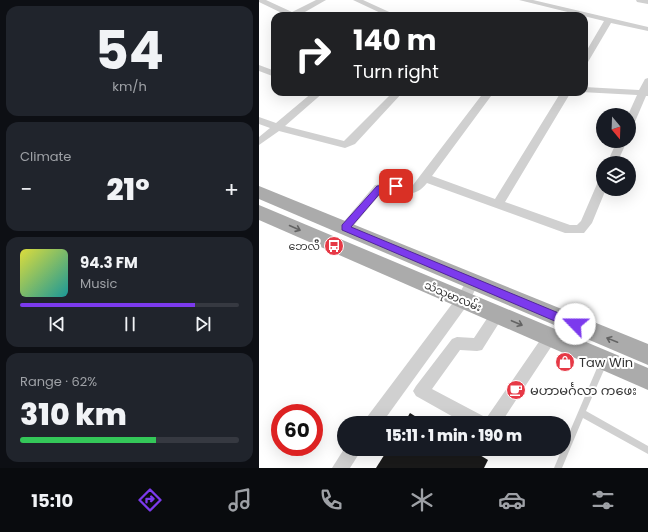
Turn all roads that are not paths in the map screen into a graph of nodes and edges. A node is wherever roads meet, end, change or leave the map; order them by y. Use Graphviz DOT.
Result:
graph roads {
  1 [pos="322,0"];
  2 [pos="357,0"];
  3 [pos="523,0"];
  4 [pos="641,0"];
  5 [pos="261,2"];
  6 [pos="648,2"];
  7 [pos="553,3"];
  8 [pos="284,12"];
  9 [pos="300,12"];
  10 [pos="385,12"];
  11 [pos="547,12"];
  12 [pos="583,12"];
  13 [pos="588,14"];
  14 [pos="609,20"];
  15 [pos="648,28"];
  16 [pos="588,55"];
  17 [pos="259,68"];
  18 [pos="271,72"];
  19 [pos="648,81"];
  20 [pos="588,90"];
  21 [pos="645,93"];
  22 [pos="314,96"];
  23 [pos="394,96"];
  24 [pos="486,96"];
  25 [pos="564,96"];
  26 [pos="636,110"];
  27 [pos="259,120"];
  28 [pos="277,127"];
  29 [pos="259,142"];
  30 [pos="426,178"];
  31 [pos="259,192"];
  32 [pos="598,196"];
  33 [pos="499,204"];
  34 [pos="259,212"];
  35 [pos="345,228"];
  36 [pos="375,240"];
  37 [pos="363,258"];
  38 [pos="468,291"];
  39 [pos="497,315"];
  40 [pos="550,338"];
  41 [pos="648,355"];
  42 [pos="604,360"];
  43 [pos="648,379"];
  44 [pos="582,414"];
  45 [pos="378,416"];
  46 [pos="466,416"];
  47 [pos="497,416"];
  48 [pos="648,450"];
  49 [pos="349,456"];
  50 [pos="340,468"];
  51 [pos="558,468"];
  1 -- 9 [label="street"];
  2 -- 10 [label="street"];
  3 -- 7 [label="street"];
  4 -- 6 [label="street"];
  5 -- 8 [label="street"];
  7 -- 11 [label="street"];
  7 -- 12 [label="street"];
  13 -- 14 [label="street"];
  14 -- 15 [label="street"];
  14 -- 16 [label="street"];
  17 -- 18 [label="street"];
  19 -- 21 [label="street"];
  20 -- 21 [label="street"];
  21 -- 26 [label="street"];
  22 -- 28 [label="street"];
  23 -- 28 [label="street"];
  24 -- 30 [label="street"];
  25 -- 33 [label="street"];
  27 -- 28 [label="street"];
  28 -- 29 [label="street"];
  30 -- 33 [label="street"];
  30 -- 35 [label="street"];
  31 -- 35 [label="main road, သံသုမာလမ်း"];
  32 -- 33 [label="street"];
  34 -- 37 [label="main road, သံသုမာလမ်း, one-way"];
  35 -- 36 [label="main road, သံသုမာလမ်း"];
  36 -- 37 [label="main road"];
  36 -- 38 [label="main road, သံသုမာလမ်း"];
  37 -- 38 [label="main road, သံသုမာလမ်း"];
  38 -- 39 [label="main road, သံသုမာလမ်း"];
  41 -- 38 [label="main road, သံသုမာလမ်း, one-way"];
  38 -- 45 [label="street"];
  39 -- 40 [label="main road, သံသုမာလမ်း, one-way"];
  39 -- 46 [label="street"];
  40 -- 42 [label="main road, သံသုမာလမ်း"];
  40 -- 47 [label="street"];
  42 -- 43 [label="main road, သံသုမာလမ်း"];
  42 -- 44 [label="lane"];
  44 -- 48 [label="lane"];
  44 -- 51 [label="lane"];
  49 -- 50 [label="street"];
}
